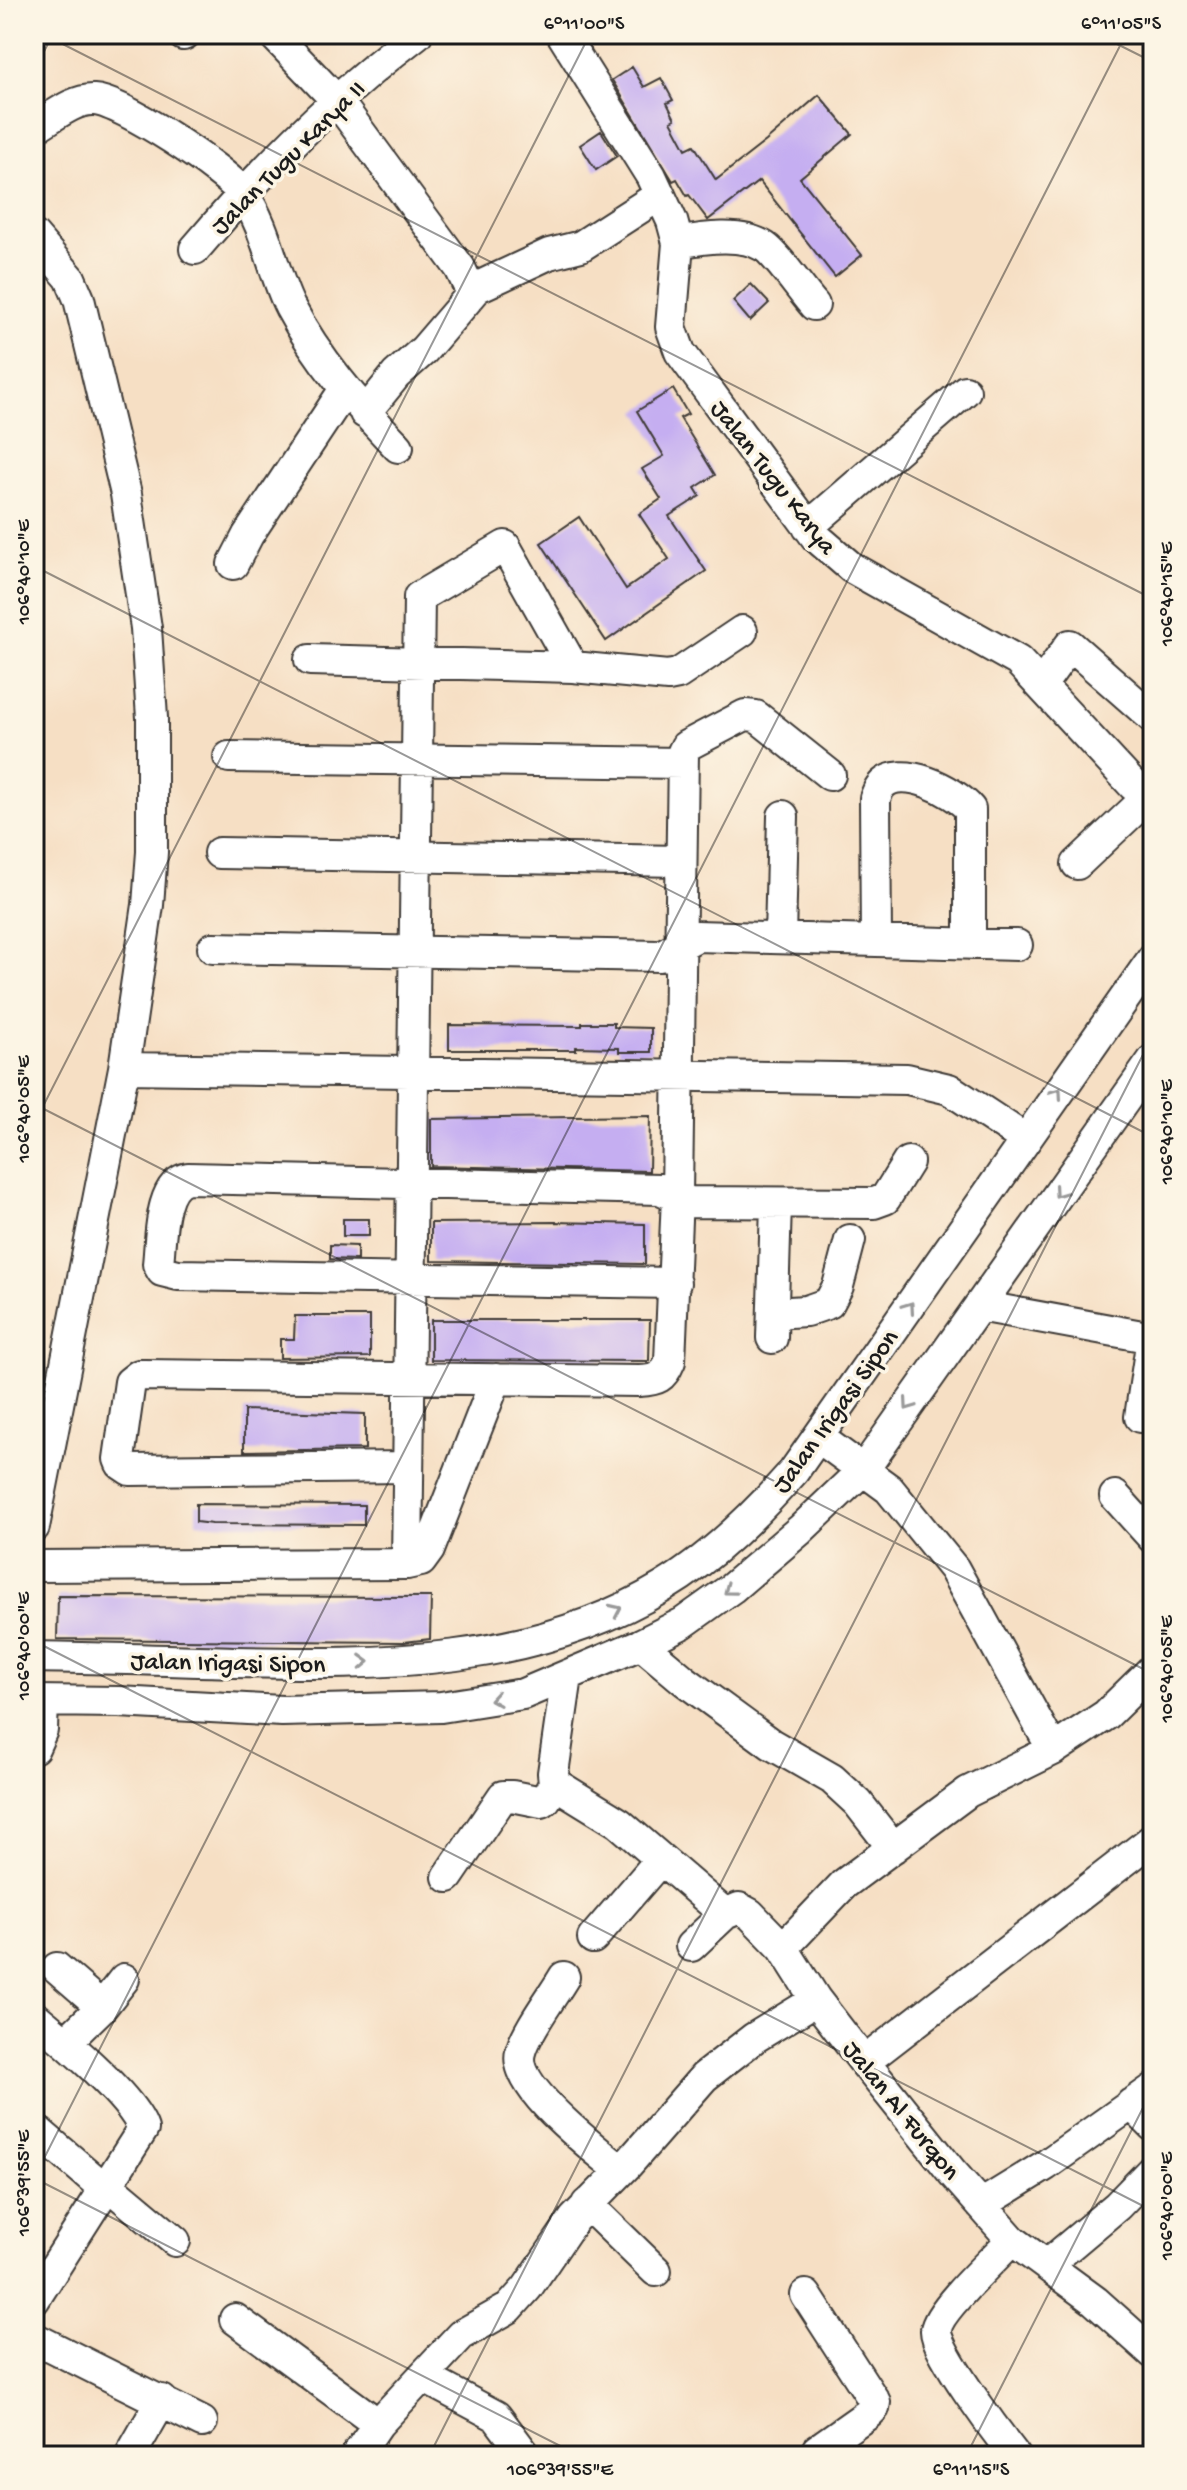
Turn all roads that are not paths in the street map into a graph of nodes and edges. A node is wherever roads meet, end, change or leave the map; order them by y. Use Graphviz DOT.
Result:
graph roads {
  1 [pos="273,34"];
  2 [pos="417,34"];
  3 [pos="562,34"];
  4 [pos="338,102"];
  5 [pos="34,128"];
  6 [pos="243,193"];
  7 [pos="660,195"];
  8 [pos="34,236"];
  9 [pos="678,243"];
  10 [pos="195,249"];
  11 [pos="478,287"];
  12 [pos="814,305"];
  13 [pos="345,389"];
  14 [pos="965,391"];
  15 [pos="365,413"];
  16 [pos="398,447"];
  17 [pos="808,527"];
  18 [pos="233,564"];
  19 [pos="742,631"];
  20 [pos="310,660"];
  21 [pos="419,661"];
  22 [pos="573,667"];
  23 [pos="1042,684"];
  24 [pos="1153,718"];
  25 [pos="229,757"];
  26 [pos="417,759"];
  27 [pos="682,763"];
  28 [pos="830,775"];
  29 [pos="1150,800"];
  30 [pos="783,816"];
  31 [pos="219,853"];
  32 [pos="416,857"];
  33 [pos="681,861"];
  34 [pos="1077,864"];
  35 [pos="780,938"];
  36 [pos="876,941"];
  37 [pos="970,944"];
  38 [pos="1017,945"];
  39 [pos="681,946"];
  40 [pos="213,948"];
  41 [pos="415,952"];
  42 [pos="1153,958"];
  43 [pos="1153,1060"];
  44 [pos="124,1068"];
  45 [pos="413,1072"];
  46 [pos="679,1075"];
  47 [pos="1025,1139"];
  48 [pos="908,1162"];
  49 [pos="412,1183"];
  50 [pos="677,1196"];
  51 [pos="776,1204"];
  52 [pos="850,1240"];
  53 [pos="410,1277"];
  54 [pos="675,1283"];
  55 [pos="979,1306"];
  56 [pos="1152,1338"];
  57 [pos="409,1378"];
  58 [pos="496,1379"];
  59 [pos="1140,1417"];
  60 [pos="820,1439"];
  61 [pos="408,1467"];
  62 [pos="862,1467"];
  63 [pos="1115,1496"];
  64 [pos="34,1527"];
  65 [pos="1153,1538"];
  66 [pos="407,1564"];
  67 [pos="34,1566"];
  68 [pos="664,1589"];
  69 [pos="682,1621"];
  70 [pos="641,1644"];
  71 [pos="34,1657"];
  72 [pos="1152,1673"];
  73 [pos="567,1676"];
  74 [pos="38,1701"];
  75 [pos="34,1748"];
  76 [pos="1053,1750"];
  77 [pos="554,1783"];
  78 [pos="1153,1839"];
  79 [pos="893,1848"];
  80 [pos="661,1859"];
  81 [pos="448,1877"];
  82 [pos="725,1914"];
  83 [pos="593,1938"];
  84 [pos="691,1946"];
  85 [pos="783,1948"];
  86 [pos="57,1968"];
  87 [pos="564,1977"];
  88 [pos="124,1979"];
  89 [pos="816,2000"];
  90 [pos="102,2007"];
  91 [pos="34,2016"];
  92 [pos="66,2042"];
  93 [pos="864,2062"];
  94 [pos="1142,2096"];
  95 [pos="1153,2126"];
  96 [pos="34,2128"];
  97 [pos="1153,2169"];
  98 [pos="621,2171"];
  99 [pos="106,2186"];
  100 [pos="587,2204"];
  101 [pos="981,2205"];
  102 [pos="1012,2240"];
  103 [pos="175,2241"];
  104 [pos="1048,2264"];
  105 [pos="656,2271"];
  106 [pos="806,2295"];
  107 [pos="34,2300"];
  108 [pos="235,2319"];
  109 [pos="34,2338"];
  110 [pos="1153,2353"];
  111 [pos="423,2377"];
  112 [pos="162,2400"];
  113 [pos="202,2422"];
  114 [pos="378,2424"];
  115 [pos="1010,2454"];
  116 [pos="130,2456"];
  117 [pos="356,2456"];
  118 [pos="526,2456"];
  119 [pos="814,2456"];
  1 -- 4 [label="street"];
  2 -- 4 [label="street, Jalan Tugu Karya II"];
  3 -- 7 [label="street, Jalan Tugu Karya"];
  4 -- 6 [label="street, Jalan Tugu Karya II"];
  4 -- 11 [label="street"];
  5 -- 6 [label="street"];
  6 -- 10 [label="street, Jalan Tugu Karya II"];
  6 -- 13 [label="street"];
  7 -- 9 [label="street, Jalan Tugu Karya"];
  7 -- 11 [label="street"];
  8 -- 44 [label="street"];
  9 -- 12 [label="street"];
  9 -- 17 [label="street, Jalan Tugu Karya"];
  11 -- 15 [label="street"];
  13 -- 15 [label="street"];
  13 -- 18 [label="street"];
  14 -- 17 [label="street"];
  15 -- 16 [label="street"];
  17 -- 23 [label="street, Jalan Tugu Karya"];
  19 -- 22 [label="street"];
  20 -- 21 [label="street"];
  21 -- 22 [label="street"];
  21 -- 22 [label="street"];
  21 -- 26 [label="street"];
  23 -- 24 [label="street"];
  23 -- 29 [label="street, Jalan Tugu Karya"];
  25 -- 26 [label="street"];
  26 -- 27 [label="street"];
  26 -- 32 [label="street"];
  27 -- 28 [label="street"];
  27 -- 33 [label="street"];
  29 -- 34 [label="street"];
  30 -- 35 [label="street"];
  31 -- 32 [label="street"];
  32 -- 33 [label="street"];
  32 -- 41 [label="street"];
  33 -- 39 [label="street"];
  35 -- 36 [label="street"];
  35 -- 39 [label="street"];
  36 -- 37 [label="street"];
  36 -- 37 [label="street"];
  37 -- 38 [label="street"];
  39 -- 41 [label="street"];
  39 -- 46 [label="street"];
  40 -- 41 [label="street"];
  41 -- 45 [label="street"];
  47 -- 42 [label="street, Jalan Irigasi Sipon, one-way"];
  43 -- 55 [label="street, Jalan Irigasi Sipon, one-way"];
  44 -- 45 [label="street"];
  44 -- 64 [label="street"];
  45 -- 46 [label="street"];
  45 -- 49 [label="street"];
  46 -- 47 [label="street"];
  46 -- 50 [label="street"];
  60 -- 47 [label="street, Jalan Irigasi Sipon, one-way"];
  48 -- 51 [label="street"];
  49 -- 50 [label="street"];
  49 -- 53 [label="street"];
  49 -- 53 [label="street"];
  50 -- 51 [label="street"];
  50 -- 54 [label="street"];
  51 -- 52 [label="street"];
  53 -- 54 [label="street"];
  53 -- 57 [label="street"];
  54 -- 58 [label="street"];
  55 -- 56 [label="street"];
  55 -- 62 [label="street, Jalan Irigasi Sipon, one-way"];
  56 -- 59 [label="street"];
  57 -- 58 [label="street"];
  57 -- 61 [label="street"];
  57 -- 61 [label="street"];
  58 -- 66 [label="street"];
  60 -- 62 [label="street"];
  60 -- 68 [label="street, Jalan Irigasi Sipon"];
  61 -- 66 [label="street"];
  62 -- 69 [label="street, Jalan Irigasi Sipon, one-way"];
  62 -- 76 [label="street"];
  63 -- 65 [label="street"];
  66 -- 67 [label="street"];
  68 -- 69 [label="street"];
  71 -- 68 [label="street, Jalan Irigasi Sipon, one-way"];
  69 -- 70 [label="street, Jalan Irigasi Sipon"];
  70 -- 73 [label="street, Jalan Irigasi Sipon"];
  70 -- 79 [label="street"];
  72 -- 76 [label="street"];
  73 -- 74 [label="street, Jalan Irigasi Sipon, one-way"];
  73 -- 77 [label="street"];
  74 -- 75 [label="street"];
  76 -- 79 [label="street"];
  77 -- 80 [label="street"];
  77 -- 81 [label="street"];
  78 -- 93 [label="street"];
  79 -- 85 [label="street"];
  80 -- 82 [label="street"];
  80 -- 83 [label="street"];
  82 -- 84 [label="street"];
  82 -- 85 [label="street, Jalan Al Furqon"];
  85 -- 89 [label="street, Jalan Al Furqon"];
  86 -- 90 [label="street"];
  87 -- 98 [label="street"];
  88 -- 90 [label="street"];
  89 -- 93 [label="street, Jalan Al Furqon"];
  89 -- 98 [label="street"];
  90 -- 92 [label="street"];
  91 -- 92 [label="street"];
  92 -- 99 [label="street"];
  93 -- 101 [label="street, Jalan Al Furqon"];
  94 -- 95 [label="street"];
  94 -- 101 [label="street"];
  96 -- 99 [label="street"];
  97 -- 104 [label="street"];
  98 -- 100 [label="street"];
  99 -- 103 [label="street"];
  99 -- 107 [label="street"];
  100 -- 105 [label="street"];
  100 -- 111 [label="street"];
  101 -- 102 [label="street, Jalan Al Furqon"];
  102 -- 104 [label="street, Jalan Al Furqon"];
  102 -- 115 [label="street"];
  104 -- 110 [label="street, Jalan Al Furqon"];
  106 -- 119 [label="street"];
  108 -- 114 [label="street"];
  109 -- 112 [label="street"];
  111 -- 114 [label="street"];
  111 -- 118 [label="street"];
  112 -- 113 [label="street"];
  112 -- 116 [label="street"];
  114 -- 117 [label="street"];
}
